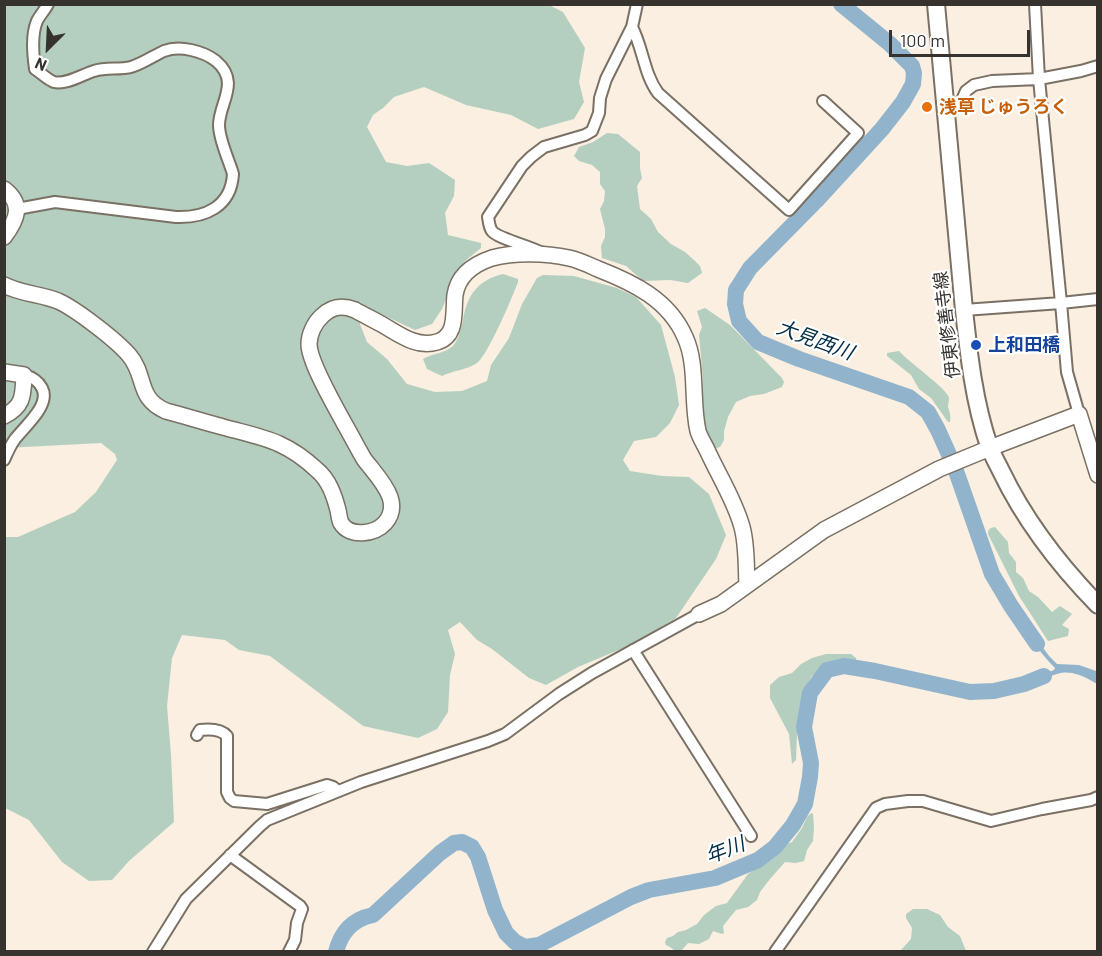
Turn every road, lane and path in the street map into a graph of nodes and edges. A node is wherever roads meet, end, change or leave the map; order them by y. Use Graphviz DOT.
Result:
graph roads {
  1 [pos="48,4"];
  2 [pos="637,4"];
  3 [pos="936,4"];
  4 [pos="1035,4"];
  5 [pos="632,27"];
  6 [pos="1098,66"];
  7 [pos="1040,78"];
  8 [pos="823,101"];
  9 [pos="946,117"];
  10 [pos="4,189"];
  11 [pos="17,209"];
  12 [pos="4,237"];
  13 [pos="543,254"];
  14 [pos="4,285"];
  15 [pos="1098,299"];
  16 [pos="1061,303"];
  17 [pos="964,310"];
  18 [pos="4,372"];
  19 [pos="24,375"];
  20 [pos="1079,414"];
  21 [pos="4,416"];
  22 [pos="990,448"];
  23 [pos="4,460"];
  24 [pos="1098,475"];
  25 [pos="747,585"];
  26 [pos="1098,605"];
  27 [pos="699,614"];
  28 [pos="633,650"];
  29 [pos="197,735"];
  30 [pos="338,791"];
  31 [pos="1098,797"];
  32 [pos="751,836"];
  33 [pos="230,855"];
  34 [pos="153,951"];
  35 [pos="289,951"];
  36 [pos="775,951"];
  1 -- 11 [label="street"];
  2 -- 5 [label="street"];
  3 -- 9 [label="main road, 伊東修善寺線"];
  4 -- 7 [label="street"];
  5 -- 8 [label="street"];
  5 -- 13 [label="street"];
  6 -- 7 [label="street"];
  7 -- 9 [label="street"];
  7 -- 16 [label="street"];
  9 -- 17 [label="main road, 伊東修善寺線"];
  10 -- 11 [label="street"];
  11 -- 12 [label="street"];
  13 -- 14 [label="street"];
  13 -- 25 [label="street"];
  15 -- 16 [label="street"];
  16 -- 17 [label="street"];
  16 -- 20 [label="street"];
  17 -- 22 [label="main road, 伊東修善寺線"];
  18 -- 19 [label="street"];
  19 -- 21 [label="street"];
  19 -- 23 [label="street"];
  20 -- 22 [label="street"];
  20 -- 24 [label="street"];
  22 -- 25 [label="street"];
  22 -- 26 [label="main road, 伊東修善寺線"];
  25 -- 27 [label="street"];
  27 -- 28 [label="street"];
  28 -- 30 [label="street"];
  28 -- 32 [label="street"];
  29 -- 30 [label="street"];
  30 -- 33 [label="street"];
  31 -- 36 [label="street"];
  33 -- 34 [label="street"];
  33 -- 35 [label="street"];
}
